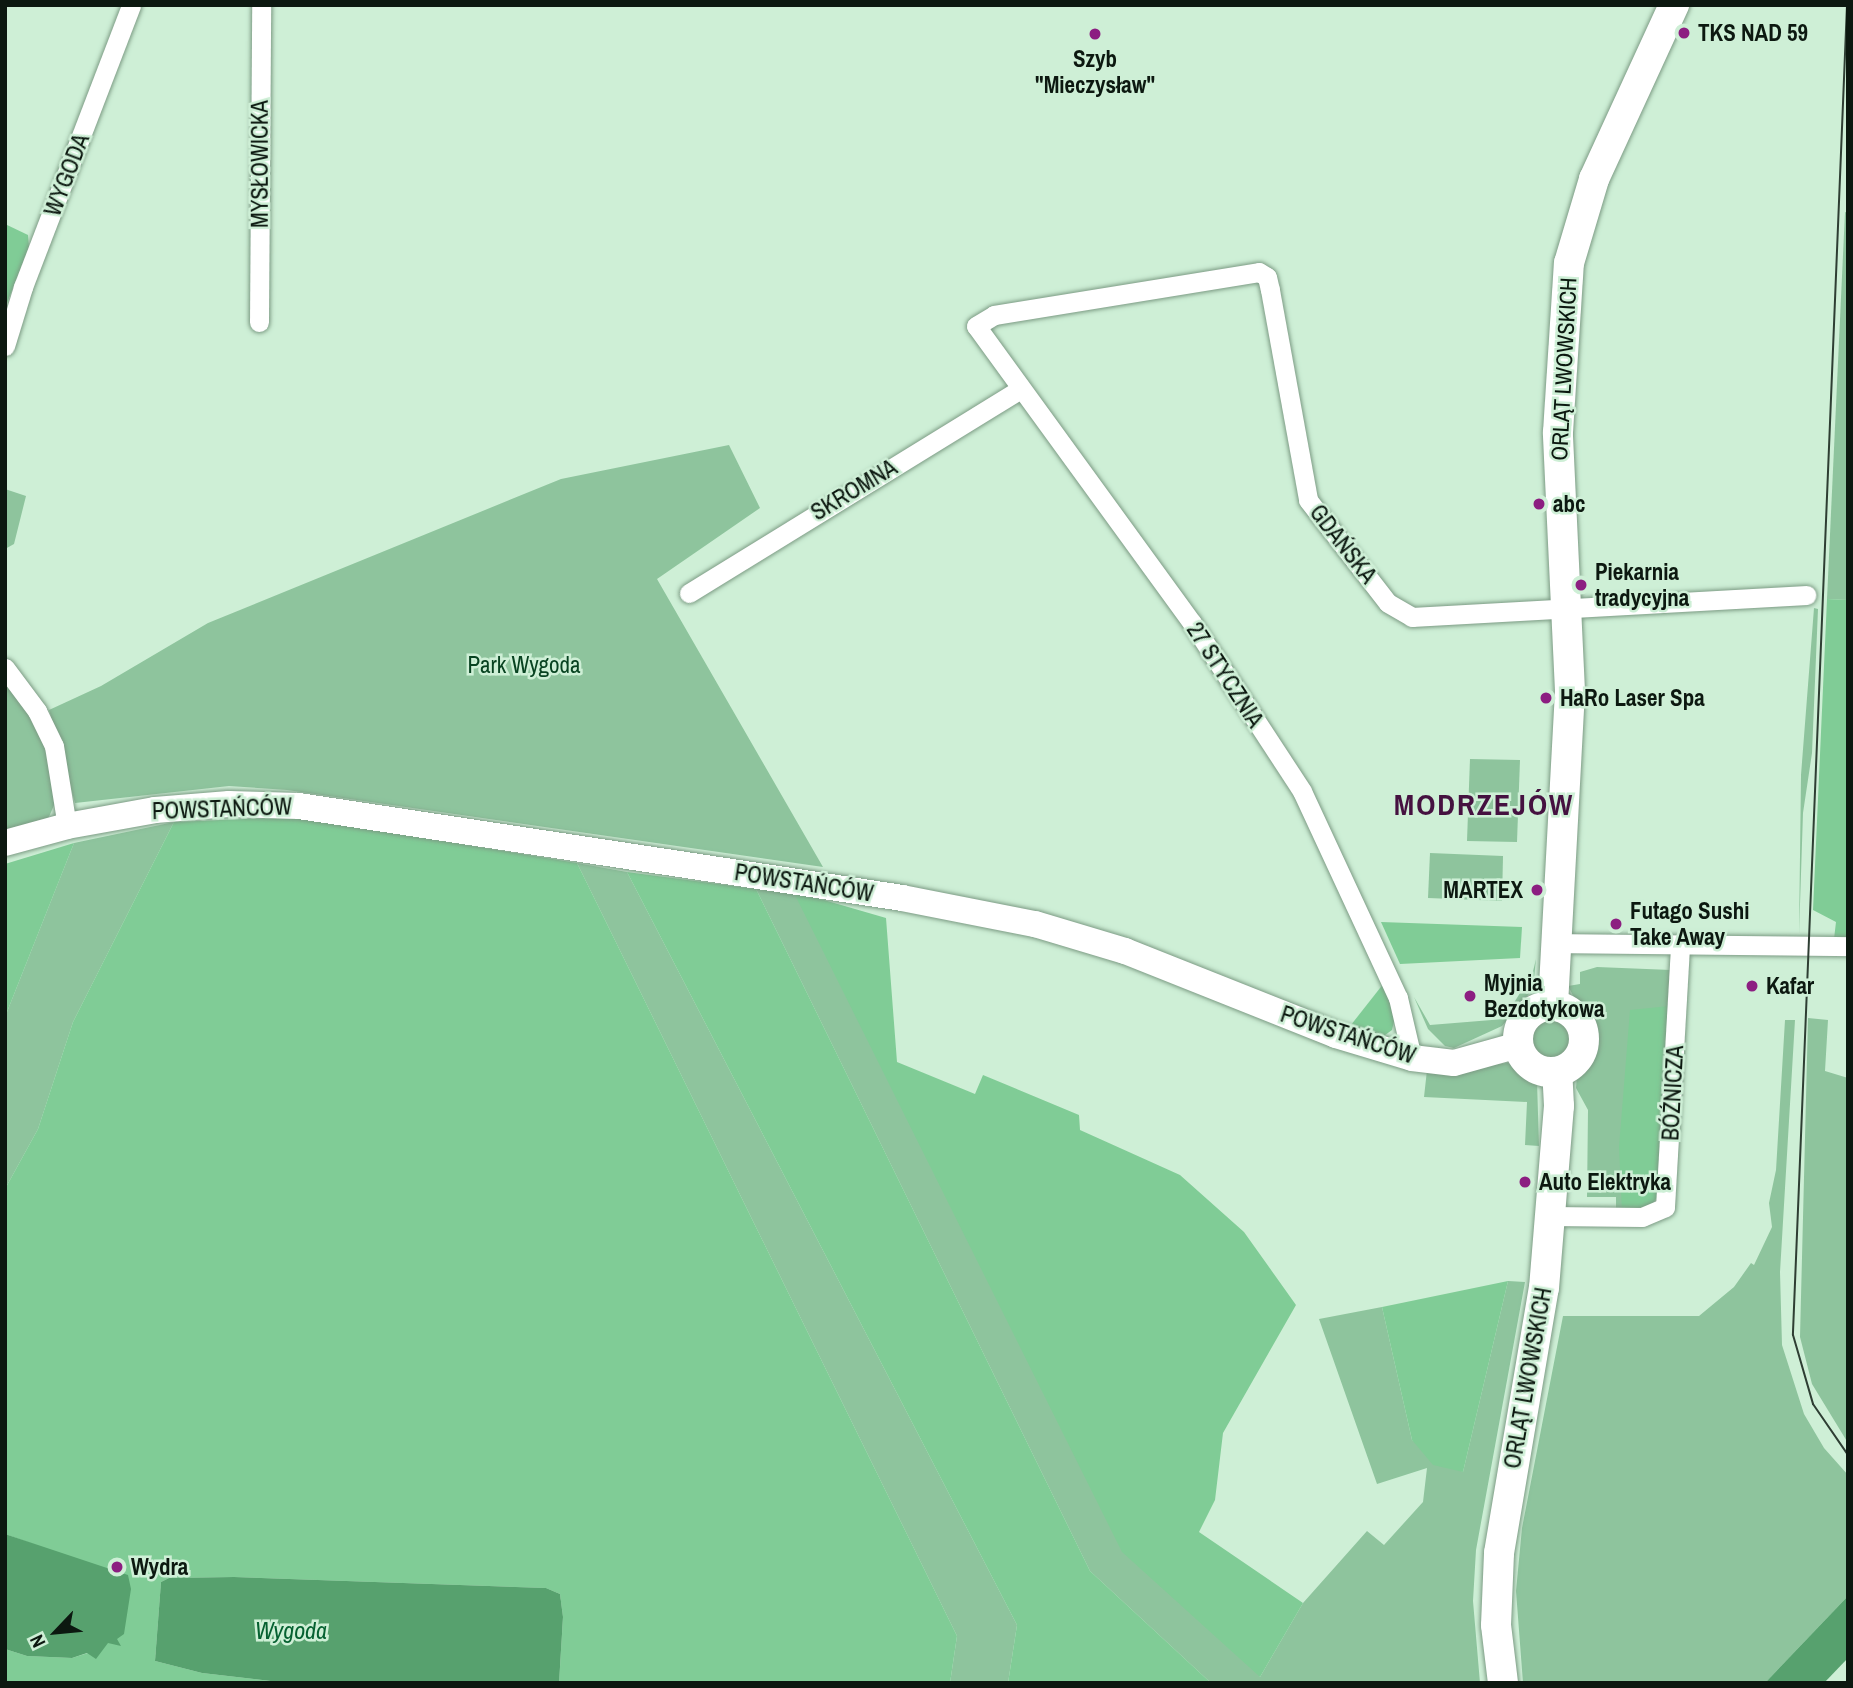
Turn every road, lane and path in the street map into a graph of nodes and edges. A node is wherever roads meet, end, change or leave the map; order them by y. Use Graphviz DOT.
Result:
graph roads {
  1 [pos="131,5"];
  2 [pos="261,5"];
  3 [pos="1674,5"];
  4 [pos="259,322"];
  5 [pos="976,326"];
  6 [pos="5,346"];
  7 [pos="1020,389"];
  8 [pos="689,593"];
  9 [pos="1807,596"];
  10 [pos="1566,610"];
  11 [pos="5,668"];
  12 [pos="67,826"];
  13 [pos="5,843"];
  14 [pos="1556,943"];
  15 [pos="1680,945"];
  16 [pos="1848,946"];
  17 [pos="1553,1005"];
  18 [pos="1518,1045"];
  19 [pos="1412,1058"];
  20 [pos="1557,1072"];
  21 [pos="1550,1216"];
  22 [pos="1503,1683"];
  1 -- 6 [label="street, WYGODA"];
  2 -- 4 [label="street, MYSŁOWICKA"];
  3 -- 10 [label="main road, ORLĄT LWOWSKICH"];
  5 -- 7 [label="street, 27 STYCZNIA"];
  5 -- 10 [label="street, GDAŃSKA"];
  7 -- 8 [label="street, SKROMNA"];
  7 -- 19 [label="street, 27 STYCZNIA"];
  9 -- 10 [label="street, GDAŃSKA"];
  10 -- 14 [label="main road, ORLĄT LWOWSKICH"];
  11 -- 12 [label="street"];
  12 -- 13 [label="street, POWSTAŃCÓW"];
  12 -- 19 [label="street, POWSTAŃCÓW"];
  14 -- 15 [label="street"];
  14 -- 17 [label="main road, ORLĄT LWOWSKICH"];
  15 -- 16 [label="street"];
  15 -- 21 [label="street, BÓŹNICZA"];
  17 -- 18 [label="main road"];
  17 -- 20 [label="main road"];
  18 -- 19 [label="street, POWSTAŃCÓW"];
  18 -- 20 [label="main road"];
  20 -- 21 [label="main road, ORLĄT LWOWSKICH"];
  21 -- 22 [label="main road, ORLĄT LWOWSKICH"];
}
